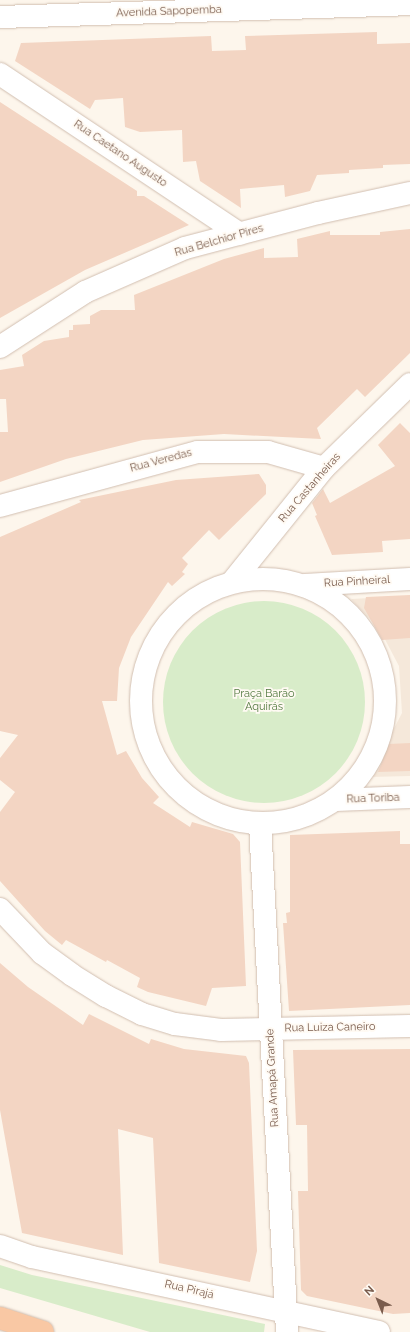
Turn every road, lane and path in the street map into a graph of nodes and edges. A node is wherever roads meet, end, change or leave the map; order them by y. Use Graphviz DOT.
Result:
graph roads {
  1 [pos="410,4"];
  2 [pos="139,6"];
  3 [pos="1,19"];
  4 [pos="0,74"];
  5 [pos="410,193"];
  6 [pos="240,234"];
  7 [pos="0,346"];
  8 [pos="410,384"];
  9 [pos="324,468"];
  10 [pos="0,506"];
  11 [pos="410,579"];
  12 [pos="233,581"];
  13 [pos="305,585"];
  14 [pos="410,797"];
  15 [pos="336,800"];
  16 [pos="260,824"];
  17 [pos="0,909"];
  18 [pos="410,1026"];
  19 [pos="270,1030"];
  20 [pos="0,1246"];
  21 [pos="0,1318"];
  22 [pos="286,1322"];
  23 [pos="43,1332"];
  24 [pos="379,1332"];
  1 -- 2 [label="street, Avenida Sapopemba"];
  2 -- 3 [label="street, Avenida Sapopemba"];
  4 -- 6 [label="street, Rua Caetano Augusto"];
  5 -- 6 [label="street, Rua Belchior Pires"];
  6 -- 7 [label="street, Rua Belchior Pires"];
  8 -- 9 [label="street, Rua Castanheiras"];
  9 -- 10 [label="street, Rua Veredas"];
  9 -- 12 [label="street, Rua Castanheiras"];
  11 -- 13 [label="street, Rua Pinheiral"];
  12 -- 13 [label="street"];
  12 -- 16 [label="street"];
  13 -- 15 [label="street"];
  14 -- 15 [label="street, Rua Toriba"];
  15 -- 16 [label="street"];
  16 -- 19 [label="street, Rua Amapá Grande"];
  17 -- 19 [label="street, Rua Luiza Caneiro"];
  18 -- 19 [label="street, Rua Luiza Caneiro"];
  19 -- 22 [label="street, Rua Amapá Grande"];
  20 -- 22 [label="street, Rua Pirajá"];
  21 -- 23 [label="highway"];
  22 -- 24 [label="street, Rua Pirajá"];
}
